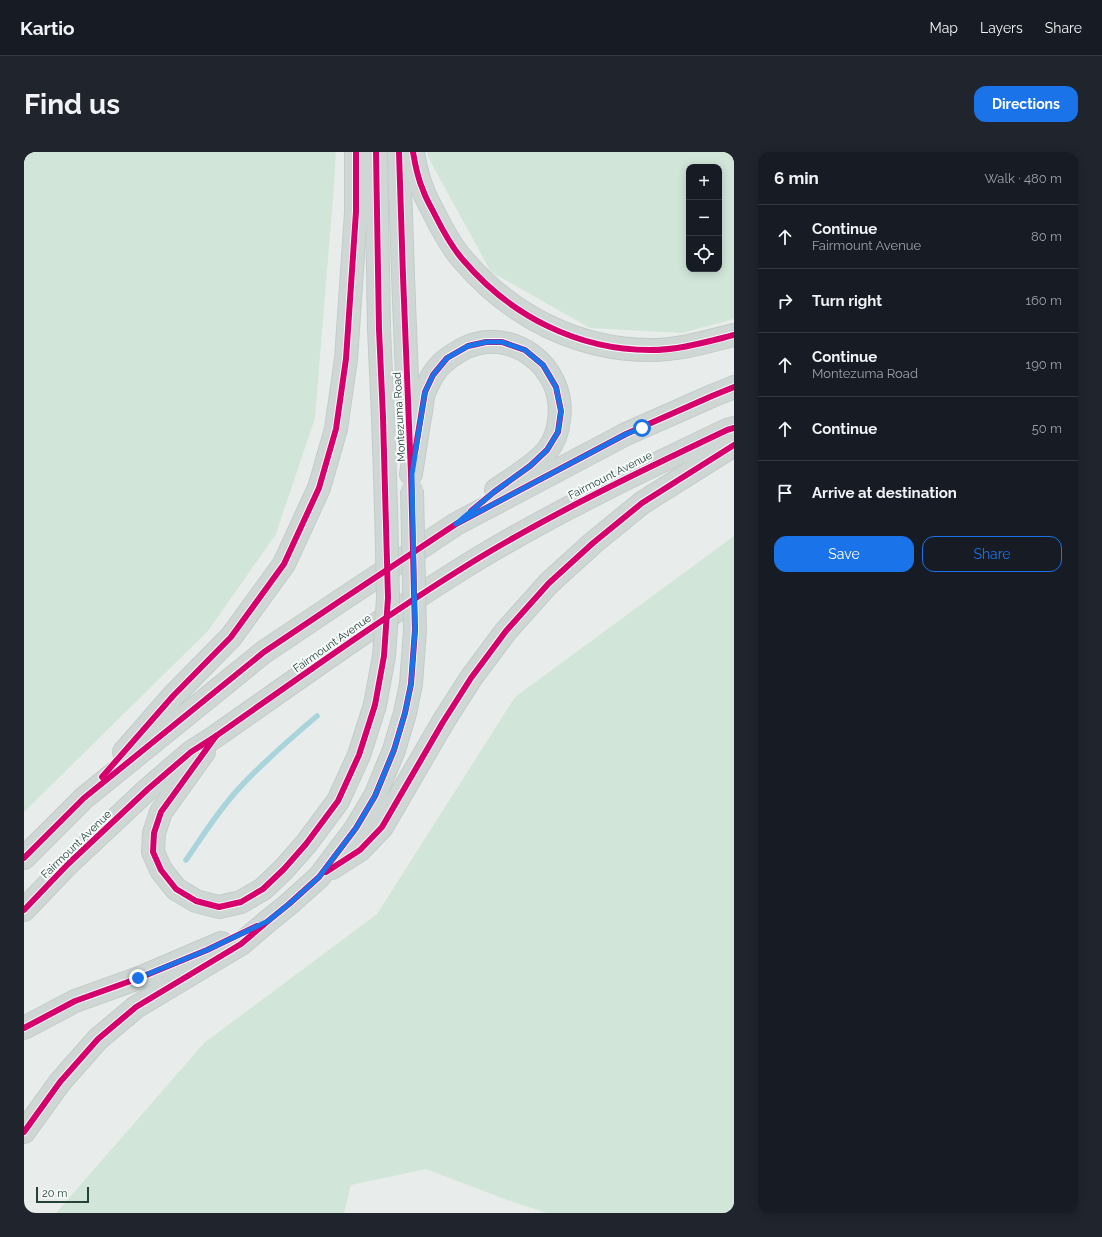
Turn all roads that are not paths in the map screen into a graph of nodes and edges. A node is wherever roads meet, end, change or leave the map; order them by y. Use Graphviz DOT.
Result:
graph roads {
  1 [pos="356,152"];
  2 [pos="376,152"];
  3 [pos="399,152"];
  4 [pos="413,152"];
  5 [pos="734,335"];
  6 [pos="734,387"];
  7 [pos="734,428"];
  8 [pos="734,445"];
  9 [pos="412,482"];
  10 [pos="456,524"];
  11 [pos="216,736"];
  12 [pos="84,798"];
  13 [pos="24,858"];
  14 [pos="319,877"];
  15 [pos="24,910"];
  16 [pos="268,921"];
  17 [pos="24,1028"];
  18 [pos="24,1132"];
  1 -- 12 [label="main road"];
  2 -- 11 [label="main road, bridge"];
  3 -- 9 [label="main road, Montezuma Road"];
  4 -- 5 [label="main road"];
  6 -- 10 [label="main road"];
  7 -- 11 [label="main road, Fairmount Avenue"];
  8 -- 14 [label="main road"];
  9 -- 10 [label="main road"];
  9 -- 14 [label="main road, Montezuma Road, bridge"];
  10 -- 12 [label="main road"];
  11 -- 15 [label="main road, Fairmount Avenue"];
  12 -- 13 [label="main road"];
  14 -- 16 [label="main road, Montezuma Road"];
  16 -- 17 [label="main road"];
  16 -- 18 [label="main road"];
}
